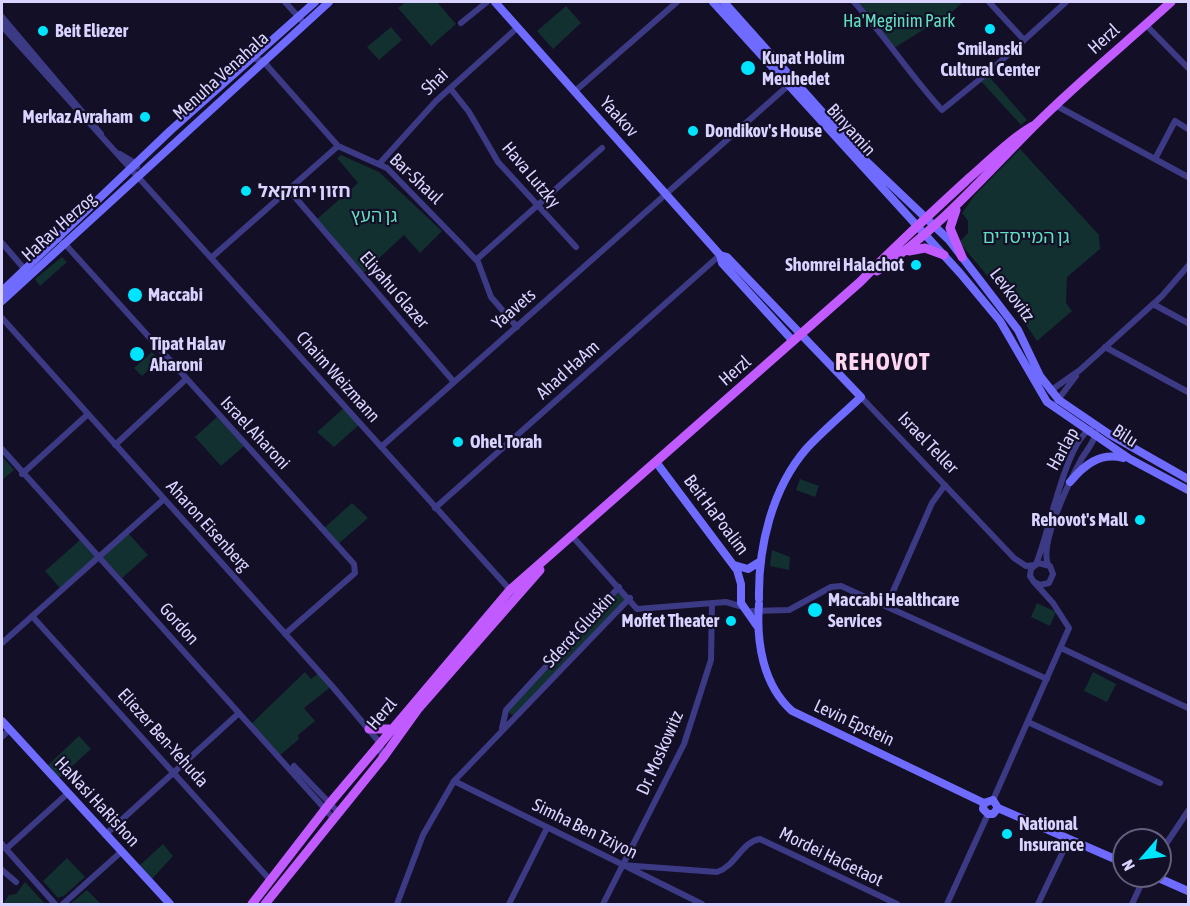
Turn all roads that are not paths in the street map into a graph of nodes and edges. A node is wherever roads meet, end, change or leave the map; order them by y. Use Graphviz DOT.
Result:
graph roads {
  1 [pos="285,2"];
  2 [pos="315,2"];
  3 [pos="328,2"];
  4 [pos="487,2"];
  5 [pos="495,2"];
  6 [pos="677,2"];
  7 [pos="713,2"];
  8 [pos="724,2"];
  9 [pos="854,2"];
  10 [pos="989,2"];
  11 [pos="1066,2"];
  12 [pos="1171,2"];
  13 [pos="2,17"];
  14 [pos="301,19"];
  15 [pos="461,23"];
  16 [pos="1146,25"];
  17 [pos="2,26"];
  18 [pos="517,28"];
  19 [pos="1024,40"];
  20 [pos="252,58"];
  21 [pos="263,61"];
  22 [pos="1188,68"];
  23 [pos="792,82"];
  24 [pos="450,88"];
  25 [pos="574,92"];
  26 [pos="1055,105"];
  27 [pos="1033,126"];
  28 [pos="1188,129"];
  29 [pos="109,144"];
  30 [pos="338,146"];
  31 [pos="602,148"];
  32 [pos="1155,159"];
  33 [pos="380,163"];
  34 [pos="134,167"];
  35 [pos="138,177"];
  36 [pos="1188,177"];
  37 [pos="288,189"];
  38 [pos="668,194"];
  39 [pos="967,196"];
  40 [pos="536,207"];
  41 [pos="927,217"];
  42 [pos="916,226"];
  43 [pos="935,226"];
  44 [pos="925,235"];
  45 [pos="56,242"];
  46 [pos="2,243"];
  47 [pos="66,244"];
  48 [pos="576,248"];
  49 [pos="904,253"];
  50 [pos="720,255"];
  51 [pos="944,255"];
  52 [pos="962,257"];
  53 [pos="211,258"];
  54 [pos="476,260"];
  55 [pos="1188,266"];
  56 [pos="27,272"];
  57 [pos="860,282"];
  58 [pos="2,291"];
  59 [pos="2,301"];
  60 [pos="1154,304"];
  61 [pos="2,318"];
  62 [pos="1188,323"];
  63 [pos="516,327"];
  64 [pos="797,339"];
  65 [pos="1105,347"];
  66 [pos="1080,370"];
  67 [pos="185,380"];
  68 [pos="454,382"];
  69 [pos="1050,391"];
  70 [pos="1188,393"];
  71 [pos="861,397"];
  72 [pos="1059,400"];
  73 [pos="1047,402"];
  74 [pos="87,415"];
  75 [pos="1097,427"];
  76 [pos="1087,430"];
  77 [pos="1096,437"];
  78 [pos="115,445"];
  79 [pos="381,447"];
  80 [pos="2,450"];
  81 [pos="1130,459"];
  82 [pos="656,462"];
  83 [pos="22,474"];
  84 [pos="1188,479"];
  85 [pos="1070,482"];
  86 [pos="945,485"];
  87 [pos="1188,490"];
  88 [pos="164,499"];
  89 [pos="435,508"];
  90 [pos="572,536"];
  91 [pos="98,558"];
  92 [pos="761,561"];
  93 [pos="732,562"];
  94 [pos="1035,565"];
  95 [pos="1048,565"];
  96 [pos="1051,580"];
  97 [pos="1034,582"];
  98 [pos="618,587"];
  99 [pos="740,592"];
  100 [pos="513,593"];
  101 [pos="630,598"];
  102 [pos="726,602"];
  103 [pos="712,603"];
  104 [pos="1053,603"];
  105 [pos="886,605"];
  106 [pos="753,607"];
  107 [pos="33,616"];
  108 [pos="285,634"];
  109 [pos="2,644"];
  110 [pos="1061,648"];
  111 [pos="1047,679"];
  112 [pos="1188,708"];
  113 [pos="239,713"];
  114 [pos="2,721"];
  115 [pos="1028,722"];
  116 [pos="502,728"];
  117 [pos="369,729"];
  118 [pos="391,729"];
  119 [pos="9,730"];
  120 [pos="2,737"];
  121 [pos="380,743"];
  122 [pos="300,759"];
  123 [pos="382,759"];
  124 [pos="292,768"];
  125 [pos="174,772"];
  126 [pos="454,781"];
  127 [pos="1160,783"];
  128 [pos="67,794"];
  129 [pos="992,804"];
  130 [pos="327,806"];
  131 [pos="1188,811"];
  132 [pos="988,814"];
  133 [pos="337,816"];
  134 [pos="547,828"];
  135 [pos="105,835"];
  136 [pos="1172,835"];
  137 [pos="1068,841"];
  138 [pos="4,847"];
  139 [pos="121,852"];
  140 [pos="1112,858"];
  141 [pos="622,865"];
  142 [pos="2,870"];
  143 [pos="271,881"];
  144 [pos="16,882"];
  145 [pos="1172,884"];
  146 [pos="1139,888"];
  147 [pos="1188,891"];
  148 [pos="55,904"];
  149 [pos="63,904"];
  150 [pos="170,904"];
  151 [pos="252,904"];
  152 [pos="265,904"];
  153 [pos="397,904"];
  154 [pos="508,904"];
  155 [pos="603,904"];
  156 [pos="702,904"];
  157 [pos="897,904"];
  158 [pos="947,904"];
  159 [pos="1038,904"];
  160 [pos="1132,904"];
  1 -- 14 [label="street"];
  2 -- 14 [label="street, Menuha Venahala"];
  3 -- 14 [label="street, Menuha Venahala"];
  4 -- 15 [label="street"];
  5 -- 18 [label="street, Yaakov"];
  6 -- 25 [label="street"];
  7 -- 23 [label="street, Binyamin"];
  8 -- 23 [label="street, Binyamin"];
  9 -- 19 [label="street"];
  10 -- 19 [label="street"];
  11 -- 19 [label="street"];
  12 -- 16 [label="main road, Herzl"];
  13 -- 29 [label="street"];
  14 -- 20 [label="street, Menuha Venahala"];
  14 -- 21 [label="street, Menuha Venahala"];
  16 -- 22 [label="street"];
  16 -- 26 [label="main road, Herzl"];
  17 -- 29 [label="street"];
  18 -- 24 [label="street, Shai"];
  18 -- 25 [label="street, Yaakov"];
  20 -- 21 [label="street"];
  20 -- 34 [label="street, Menuha Venahala"];
  21 -- 30 [label="street, Bar-Shaul"];
  21 -- 35 [label="street, Menuha Venahala"];
  23 -- 38 [label="street, Yaavets"];
  23 -- 41 [label="street, Binyamin"];
  23 -- 42 [label="street, Binyamin"];
  24 -- 33 [label="street, Shai"];
  24 -- 40 [label="street, Hava Lutzky"];
  25 -- 38 [label="street, Yaakov"];
  26 -- 27 [label="main road, Herzl"];
  26 -- 32 [label="street"];
  27 -- 39 [label="main road, Herzl"];
  27 -- 41 [label="main road, Herzl"];
  28 -- 32 [label="street"];
  29 -- 34 [label="street, Chaim Weizmann"];
  30 -- 33 [label="street, Bar-Shaul"];
  30 -- 37 [label="street"];
  31 -- 40 [label="street"];
  32 -- 36 [label="street"];
  33 -- 54 [label="street, Bar-Shaul"];
  34 -- 35 [label="street, Chaim Weizmann"];
  34 -- 45 [label="street, HaRav Herzog"];
  35 -- 47 [label="street, HaRav Herzog"];
  35 -- 53 [label="street, Chaim Weizmann"];
  37 -- 53 [label="street"];
  37 -- 68 [label="street, Eliyahu Glazer"];
  38 -- 50 [label="street, Yaakov"];
  38 -- 63 [label="street, Yaavets"];
  39 -- 43 [label="main road, Herzl"];
  39 -- 52 [label="main road"];
  40 -- 48 [label="street, Hava Lutzky"];
  40 -- 54 [label="street"];
  41 -- 42 [label="main road, Herzl"];
  41 -- 43 [label="street, Levkovitz"];
  42 -- 44 [label="street, Levkovitz"];
  42 -- 57 [label="main road, Herzl"];
  43 -- 44 [label="main road, Herzl"];
  43 -- 52 [label="street, Levkovitz"];
  44 -- 49 [label="main road, Herzl"];
  44 -- 51 [label="street, Levkovitz"];
  45 -- 47 [label="street"];
  45 -- 56 [label="street, HaRav Herzog"];
  46 -- 56 [label="street"];
  47 -- 56 [label="street, HaRav Herzog"];
  47 -- 67 [label="street, Israel Aharoni"];
  49 -- 51 [label="main road"];
  49 -- 57 [label="main road, Herzl"];
  50 -- 64 [label="street, Yaakov"];
  50 -- 89 [label="street, Ahad HaAm"];
  51 -- 73 [label="street, Levkovitz"];
  52 -- 69 [label="street, Levkovitz"];
  53 -- 79 [label="street, Chaim Weizmann"];
  54 -- 63 [label="street"];
  55 -- 60 [label="street"];
  56 -- 58 [label="street, HaRav Herzog"];
  56 -- 59 [label="street, HaRav Herzog"];
  57 -- 64 [label="main road, Herzl"];
  60 -- 62 [label="street"];
  60 -- 65 [label="street"];
  61 -- 74 [label="street, Aharon Eisenberg"];
  63 -- 68 [label="street, Yaavets"];
  64 -- 71 [label="street, Israel Teller"];
  64 -- 82 [label="main road, Herzl"];
  65 -- 66 [label="street"];
  65 -- 70 [label="street"];
  66 -- 69 [label="street"];
  66 -- 72 [label="street"];
  67 -- 78 [label="street"];
  67 -- 108 [label="street, Israel Aharoni"];
  68 -- 79 [label="street, Yaavets"];
  69 -- 72 [label="street, Levkovitz"];
  71 -- 86 [label="street, Israel Teller"];
  71 -- 92 [label="street"];
  72 -- 73 [label="street"];
  72 -- 75 [label="street, Bilu"];
  73 -- 76 [label="street, Bilu"];
  74 -- 78 [label="street, Aharon Eisenberg"];
  74 -- 83 [label="street"];
  75 -- 76 [label="street, Harlap"];
  75 -- 77 [label="street, Harlap"];
  75 -- 84 [label="street, Bilu"];
  76 -- 77 [label="street, Bilu"];
  76 -- 94 [label="street, Harlap"];
  77 -- 81 [label="street, Bilu"];
  77 -- 85 [label="street, Harlap"];
  78 -- 88 [label="street, Aharon Eisenberg"];
  79 -- 89 [label="street, Chaim Weizmann"];
  80 -- 83 [label="street, Gordon"];
  81 -- 85 [label="street"];
  81 -- 87 [label="street, Bilu"];
  82 -- 90 [label="main road, Herzl"];
  82 -- 93 [label="street, Beit HaPoalim"];
  83 -- 91 [label="street, Gordon"];
  85 -- 95 [label="street, Harlap"];
  86 -- 94 [label="street, Israel Teller"];
  86 -- 105 [label="street"];
  88 -- 91 [label="street"];
  88 -- 108 [label="street, Aharon Eisenberg"];
  89 -- 100 [label="street, Chaim Weizmann"];
  90 -- 98 [label="street"];
  90 -- 100 [label="main road, Herzl"];
  91 -- 107 [label="street"];
  91 -- 113 [label="street, Gordon"];
  92 -- 93 [label="street"];
  92 -- 106 [label="street"];
  93 -- 99 [label="street, Beit HaPoalim"];
  94 -- 95 [label="street"];
  94 -- 97 [label="street"];
  95 -- 96 [label="street"];
  96 -- 97 [label="street"];
  96 -- 104 [label="street"];
  97 -- 104 [label="street"];
  98 -- 101 [label="street"];
  98 -- 116 [label="street, Sderot Gluskin"];
  99 -- 102 [label="street, Sderot Gluskin"];
  99 -- 106 [label="street, Beit HaPoalim"];
  99 -- 106 [label="street"];
  100 -- 118 [label="main road, Herzl"];
  100 -- 123 [label="main road, Herzl"];
  101 -- 103 [label="street, Sderot Gluskin"];
  101 -- 116 [label="street, Sderot Gluskin"];
  102 -- 103 [label="street, Sderot Gluskin"];
  102 -- 106 [label="street, Sderot Gluskin"];
  103 -- 141 [label="street, Dr. Moskowitz"];
  104 -- 110 [label="street"];
  105 -- 106 [label="street"];
  105 -- 111 [label="street"];
  106 -- 129 [label="street, Levin Epstein"];
  107 -- 109 [label="street"];
  107 -- 125 [label="street, Eliezer Ben-Yehuda"];
  108 -- 117 [label="street, Aharon Eisenberg"];
  110 -- 111 [label="street"];
  110 -- 112 [label="street"];
  111 -- 115 [label="street"];
  113 -- 124 [label="street, Gordon"];
  113 -- 125 [label="street"];
  114 -- 119 [label="street, HaNasi HaRishon"];
  115 -- 127 [label="street"];
  115 -- 129 [label="street"];
  116 -- 126 [label="street, Sderot Gluskin"];
  117 -- 118 [label="main road"];
  117 -- 121 [label="street, Aharon Eisenberg"];
  118 -- 121 [label="main road, Herzl"];
  119 -- 120 [label="street"];
  119 -- 128 [label="street, HaNasi HaRishon"];
  121 -- 123 [label="street"];
  121 -- 130 [label="main road, Herzl"];
  122 -- 124 [label="street"];
  123 -- 133 [label="main road, Herzl"];
  124 -- 130 [label="street, Gordon"];
  125 -- 135 [label="street"];
  125 -- 143 [label="street, Eliezer Ben-Yehuda"];
  126 -- 134 [label="street, Simha Ben Tziyon"];
  126 -- 153 [label="street, Sderot Gluskin"];
  128 -- 135 [label="street, HaNasi HaRishon"];
  128 -- 138 [label="street"];
  129 -- 132 [label="street"];
  129 -- 137 [label="street, Levin Epstein"];
  130 -- 133 [label="street"];
  130 -- 143 [label="main road, Herzl"];
  131 -- 136 [label="street"];
  132 -- 158 [label="street"];
  133 -- 152 [label="main road, Herzl"];
  134 -- 141 [label="street, Simha Ben Tziyon"];
  134 -- 154 [label="street"];
  135 -- 139 [label="street, HaNasi HaRishon"];
  137 -- 140 [label="street, Levin Epstein"];
  137 -- 159 [label="street"];
  138 -- 148 [label="street"];
  139 -- 149 [label="street"];
  139 -- 150 [label="street, HaNasi HaRishon"];
  141 -- 155 [label="street, Dr. Moskowitz"];
  141 -- 156 [label="street, Simha Ben Tziyon"];
  141 -- 157 [label="street, Mordei HaGetaot"];
  142 -- 144 [label="street"];
  143 -- 151 [label="main road, Herzl"];
  145 -- 147 [label="street"];
  146 -- 160 [label="street"];
}
